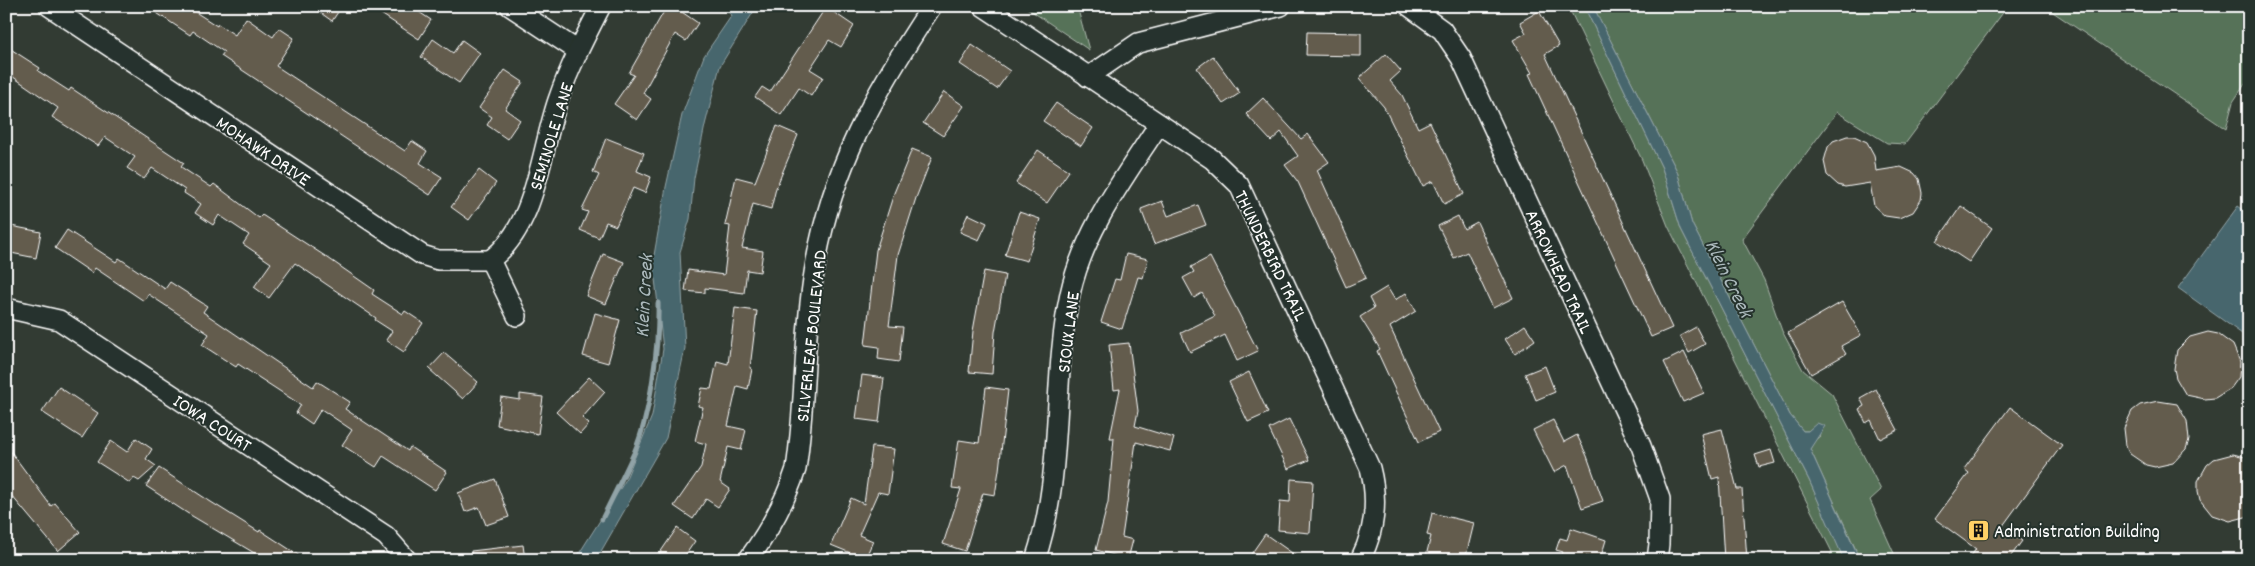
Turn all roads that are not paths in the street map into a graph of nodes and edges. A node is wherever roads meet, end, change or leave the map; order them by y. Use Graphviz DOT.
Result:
graph roads {
  1 [pos="49,6"];
  2 [pos="510,6"];
  3 [pos="601,6"];
  4 [pos="932,6"];
  5 [pos="983,6"];
  6 [pos="1281,6"];
  7 [pos="1408,6"];
  8 [pos="578,51"];
  9 [pos="1088,76"];
  10 [pos="1159,124"];
  11 [pos="490,260"];
  12 [pos="6,308"];
  13 [pos="517,316"];
  14 [pos="412,558"];
  15 [pos="748,560"];
  16 [pos="1035,560"];
  17 [pos="1360,560"];
  18 [pos="1657,560"];
  1 -- 11 [label="street, MOHAWK DRIVE"];
  2 -- 8 [label="street"];
  3 -- 8 [label="street, SEMINOLE LANE"];
  4 -- 15 [label="street, SILVERLEAF BOULEVARD"];
  5 -- 9 [label="street, THUNDERBIRD TRAIL"];
  6 -- 9 [label="street"];
  7 -- 18 [label="street, ARROWHEAD TRAIL"];
  8 -- 11 [label="street, SEMINOLE LANE"];
  9 -- 10 [label="street, THUNDERBIRD TRAIL"];
  10 -- 16 [label="street, SIOUX LANE"];
  10 -- 17 [label="street, THUNDERBIRD TRAIL"];
  11 -- 13 [label="street"];
  12 -- 14 [label="street, IOWA COURT"];
}
